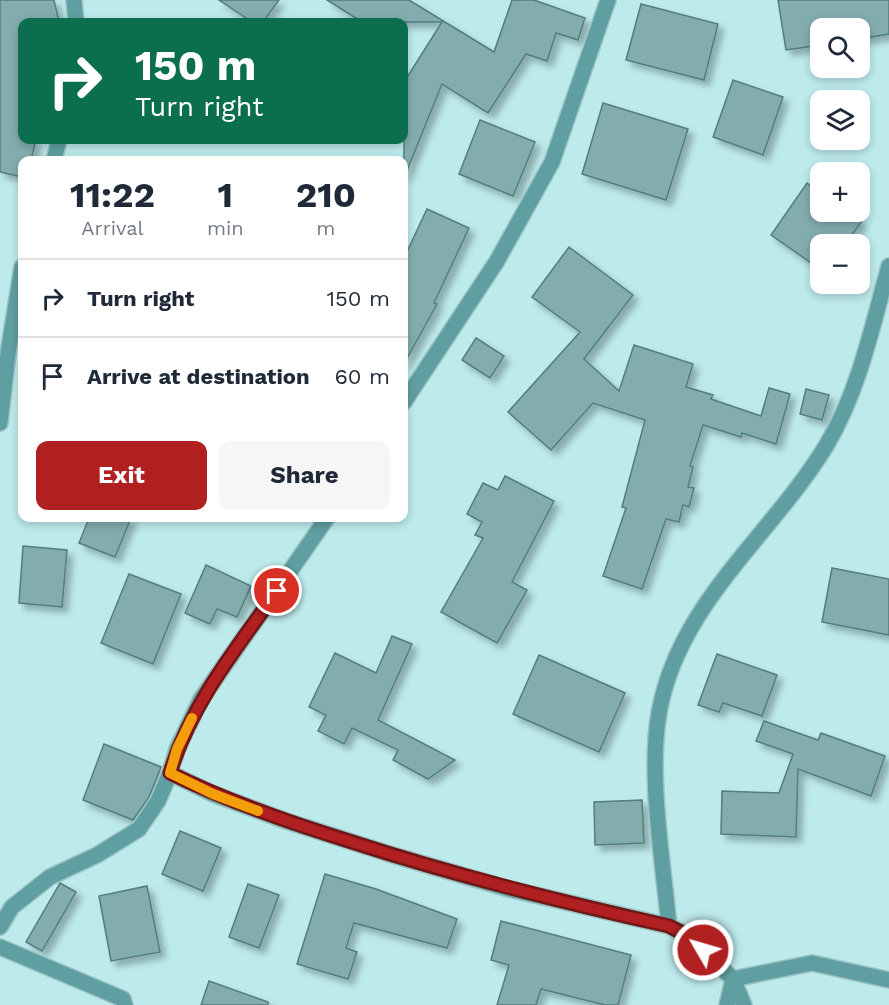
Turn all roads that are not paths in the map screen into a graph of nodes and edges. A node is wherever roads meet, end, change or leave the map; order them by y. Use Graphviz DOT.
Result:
graph roads {
  1 [pos="74,0"];
  2 [pos="608,0"];
  3 [pos="76,18"];
  4 [pos="889,266"];
  5 [pos="18,292"];
  6 [pos="408,396"];
  7 [pos="0,423"];
  8 [pos="324,522"];
  9 [pos="170,773"];
  10 [pos="669,926"];
  11 [pos="0,927"];
  12 [pos="0,947"];
  13 [pos="733,979"];
  14 [pos="889,980"];
  15 [pos="125,1005"];
  16 [pos="727,1005"];
  17 [pos="744,1005"];
  1 -- 3 [label="street"];
  2 -- 6 [label="street"];
  4 -- 10 [label="street"];
  5 -- 7 [label="street"];
  8 -- 9 [label="street"];
  9 -- 10 [label="street"];
  9 -- 11 [label="street"];
  10 -- 13 [label="street"];
  12 -- 15 [label="street"];
  13 -- 14 [label="street"];
  13 -- 16 [label="street"];
  13 -- 17 [label="street"];
}
